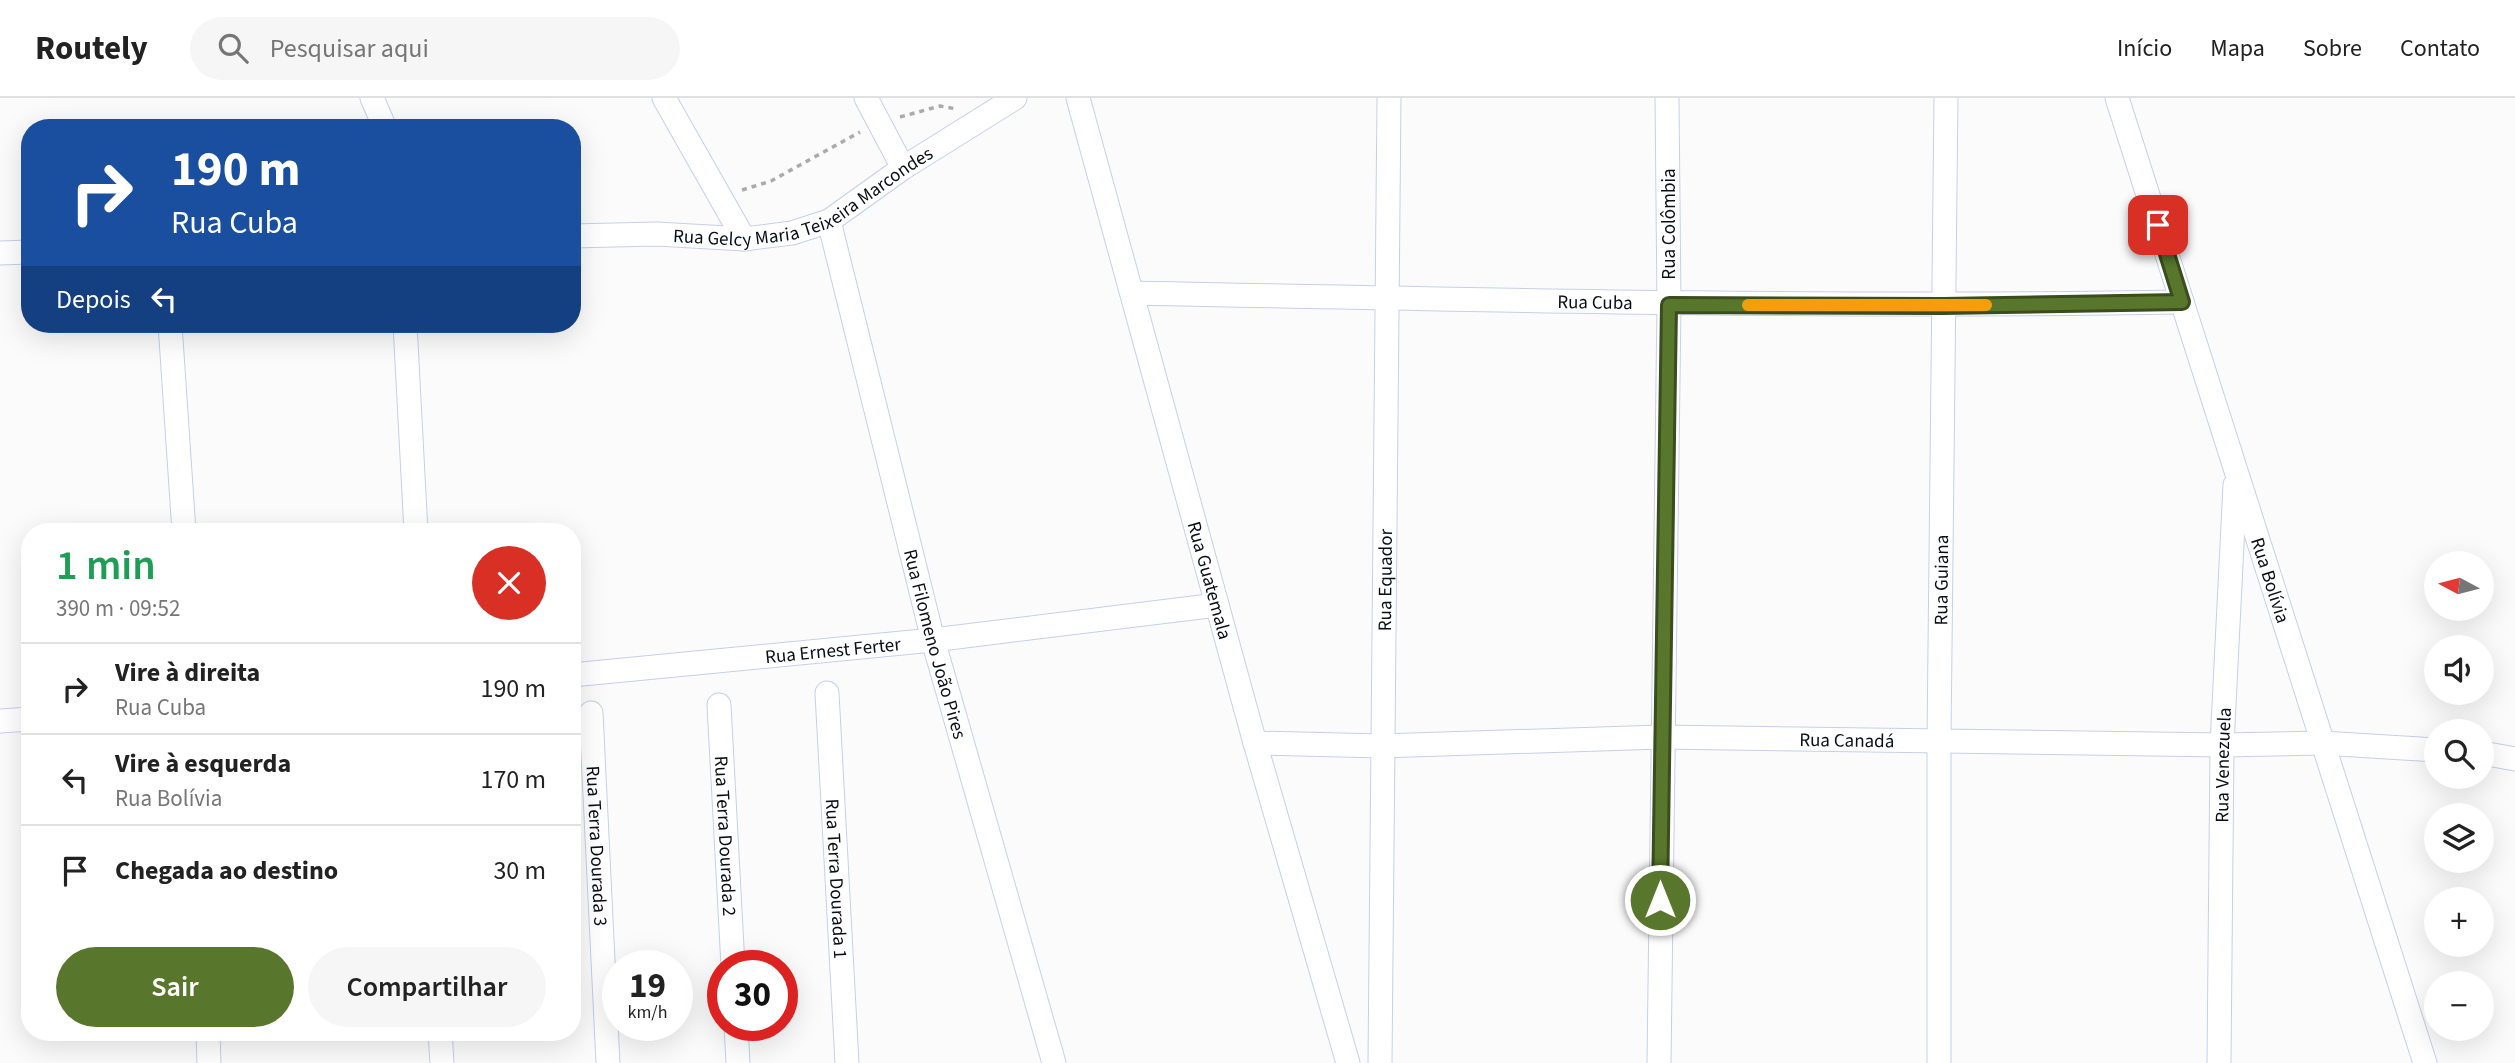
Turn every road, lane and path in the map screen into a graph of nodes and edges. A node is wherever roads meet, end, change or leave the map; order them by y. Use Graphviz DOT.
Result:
graph roads {
  1 [pos="372,98"];
  2 [pos="664,98"];
  3 [pos="866,98"];
  4 [pos="1015,98"];
  5 [pos="1078,98"];
  6 [pos="1389,98"];
  7 [pos="1667,98"];
  8 [pos="1946,98"];
  9 [pos="2117,98"];
  10 [pos="991,114"];
  11 [pos="381,119"];
  12 [pos="879,122"];
  13 [pos="903,168"];
  14 [pos="719,196"];
  15 [pos="829,222"];
  16 [pos="581,236"];
  17 [pos="744,239"];
  18 [pos="21,252"];
  19 [pos="0,253"];
  20 [pos="1133,293"];
  21 [pos="1389,298"];
  22 [pos="2182,302"];
  23 [pos="1669,305"];
  24 [pos="1943,306"];
  25 [pos="171,333"];
  26 [pos="405,333"];
  27 [pos="2236,468"];
  28 [pos="183,523"];
  29 [pos="415,523"];
  30 [pos="1217,605"];
  31 [pos="933,640"];
  32 [pos="581,674"];
  33 [pos="827,694"];
  34 [pos="719,705"];
  35 [pos="591,712"];
  36 [pos="21,720"];
  37 [pos="0,721"];
  38 [pos="1661,737"];
  39 [pos="1939,739"];
  40 [pos="1255,743"];
  41 [pos="2322,743"];
  42 [pos="2222,745"];
  43 [pos="1381,746"];
  44 [pos="2424,749"];
  45 [pos="732,950"];
  46 [pos="208,1041"];
  47 [pos="441,1041"];
  48 [pos="737,1041"];
  49 [pos="209,1063"];
  50 [pos="442,1063"];
  51 [pos="608,1063"];
  52 [pos="738,1063"];
  53 [pos="847,1063"];
  54 [pos="1054,1063"];
  55 [pos="1348,1063"];
  56 [pos="1380,1063"];
  57 [pos="1659,1063"];
  58 [pos="1939,1063"];
  59 [pos="2219,1063"];
  60 [pos="2425,1063"];
  1 -- 11 [label="street"];
  2 -- 14 [label="street"];
  3 -- 12 [label="street"];
  4 -- 10 [label="street, Rua Gelcy Maria Teixeira Marcondes"];
  5 -- 20 [label="street, Rua Guatemala"];
  6 -- 21 [label="street, Rua Equador"];
  7 -- 23 [label="street, Rua Colômbia"];
  8 -- 24 [label="street, Rua Guiana"];
  9 -- 22 [label="street, Rua Bolívia"];
  10 -- 12 [label="path"];
  10 -- 13 [label="street, Rua Gelcy Maria Teixeira Marcondes"];
  12 -- 13 [label="street"];
  12 -- 14 [label="path"];
  13 -- 15 [label="street, Rua Gelcy Maria Teixeira Marcondes"];
  14 -- 17 [label="street"];
  15 -- 17 [label="street, Rua Gelcy Maria Teixeira Marcondes"];
  15 -- 31 [label="street, Rua Filomeno João Pires"];
  16 -- 17 [label="street, Rua Gelcy Maria Teixeira Marcondes"];
  18 -- 19 [label="street"];
  20 -- 21 [label="street, Rua Cuba"];
  20 -- 30 [label="street, Rua Guatemala"];
  21 -- 23 [label="street, Rua Cuba"];
  21 -- 43 [label="street, Rua Equador"];
  22 -- 24 [label="street, Rua Cuba"];
  22 -- 27 [label="street, Rua Bolívia"];
  23 -- 24 [label="street, Rua Cuba"];
  23 -- 38 [label="street, Rua Colômbia"];
  24 -- 39 [label="street, Rua Guiana"];
  25 -- 28 [label="street"];
  26 -- 29 [label="street"];
  27 -- 41 [label="street, Rua Bolívia"];
  27 -- 42 [label="street, Rua Venezuela"];
  30 -- 31 [label="street, Rua Ernest Ferter"];
  30 -- 40 [label="street, Rua Guatemala"];
  31 -- 32 [label="street, Rua Ernest Ferter"];
  31 -- 54 [label="street, Rua Filomeno João Pires"];
  33 -- 53 [label="street, Rua Terra Dourada 1"];
  34 -- 45 [label="street, Rua Terra Dourada 2"];
  35 -- 51 [label="street, Rua Terra Dourada 3"];
  36 -- 37 [label="street"];
  38 -- 39 [label="street, Rua Canadá"];
  38 -- 43 [label="street, Rua Canadá"];
  38 -- 57 [label="street, Rua Colômbia"];
  39 -- 42 [label="street, Rua Canadá"];
  39 -- 58 [label="street, Rua Guiana"];
  40 -- 43 [label="street, Rua Canadá"];
  40 -- 55 [label="street, Rua Guatemala"];
  41 -- 42 [label="street, Rua Canadá"];
  41 -- 44 [label="street, Rua Canadá"];
  41 -- 60 [label="street, Rua Bolívia"];
  42 -- 59 [label="street, Rua Venezuela"];
  43 -- 56 [label="street, Rua Equador"];
  46 -- 49 [label="street"];
  47 -- 50 [label="street"];
  48 -- 52 [label="street"];
}
